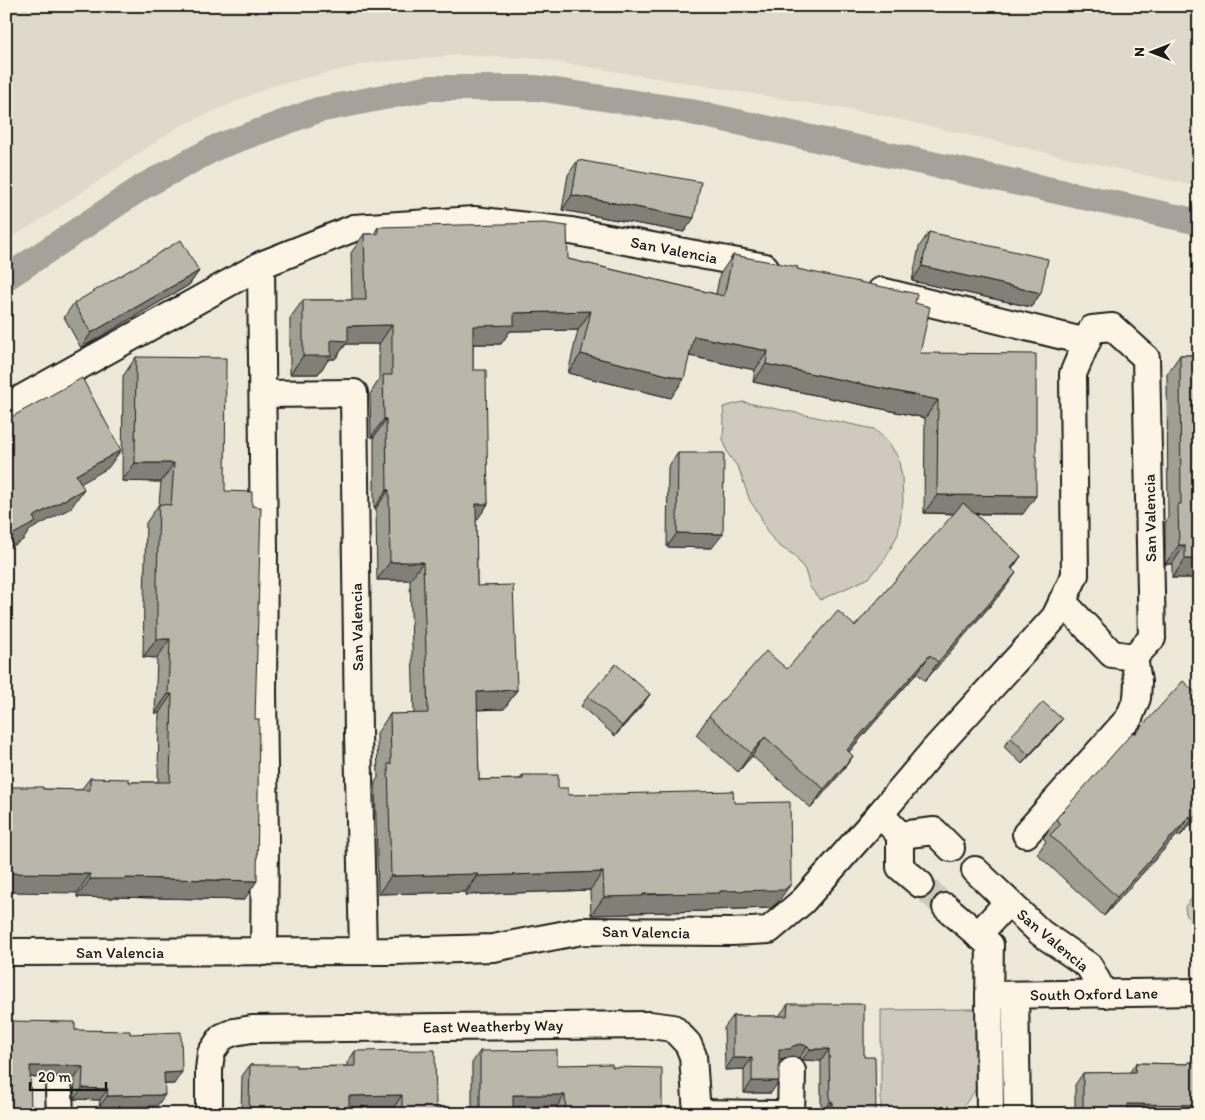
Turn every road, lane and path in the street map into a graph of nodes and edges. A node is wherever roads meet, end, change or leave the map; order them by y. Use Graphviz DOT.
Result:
graph roads {
  1 [pos="261,265"];
  2 [pos="790,272"];
  3 [pos="857,285"];
  4 [pos="1087,342"];
  5 [pos="263,394"];
  6 [pos="6,407"];
  7 [pos="1062,601"];
  8 [pos="1134,657"];
  9 [pos="880,814"];
  10 [pos="1026,834"];
  11 [pos="900,835"];
  12 [pos="952,848"];
  13 [pos="975,870"];
  14 [pos="920,884"];
  15 [pos="1008,902"];
  16 [pos="946,907"];
  17 [pos="978,935"];
  18 [pos="363,951"];
  19 [pos="6,952"];
  20 [pos="264,952"];
  21 [pos="1199,992"];
  22 [pos="1104,994"];
  23 [pos="989,995"];
  24 [pos="1015,995"];
  25 [pos="792,1071"];
  26 [pos="1020,1112"];
  27 [pos="989,1113"];
  28 [pos="209,1114"];
  29 [pos="697,1114"];
  30 [pos="775,1114"];
  31 [pos="791,1114"];
  1 -- 2 [label="street, San Valencia"];
  1 -- 5 [label="street"];
  1 -- 6 [label="street, San Valencia"];
  3 -- 4 [label="street"];
  4 -- 7 [label="street, San Valencia"];
  4 -- 8 [label="street, San Valencia"];
  5 -- 18 [label="street, San Valencia"];
  5 -- 20 [label="street"];
  7 -- 8 [label="street"];
  7 -- 9 [label="street, San Valencia"];
  8 -- 10 [label="street"];
  9 -- 11 [label="street"];
  9 -- 18 [label="street, San Valencia"];
  11 -- 12 [label="street"];
  11 -- 14 [label="street"];
  13 -- 15 [label="street, San Valencia"];
  15 -- 17 [label="street"];
  15 -- 22 [label="street, San Valencia"];
  16 -- 17 [label="street"];
  17 -- 23 [label="street"];
  18 -- 20 [label="street, San Valencia"];
  19 -- 20 [label="street, San Valencia"];
  21 -- 22 [label="street, South Oxford Lane"];
  22 -- 24 [label="street, South Oxford Lane"];
  23 -- 24 [label="street, South Oxford Lane"];
  23 -- 27 [label="street"];
  24 -- 26 [label="street"];
  25 -- 31 [label="street"];
  26 -- 27 [label="street"];
  28 -- 29 [label="street, East Weatherby Way"];
  29 -- 30 [label="street, East Weatherby Way"];
}
